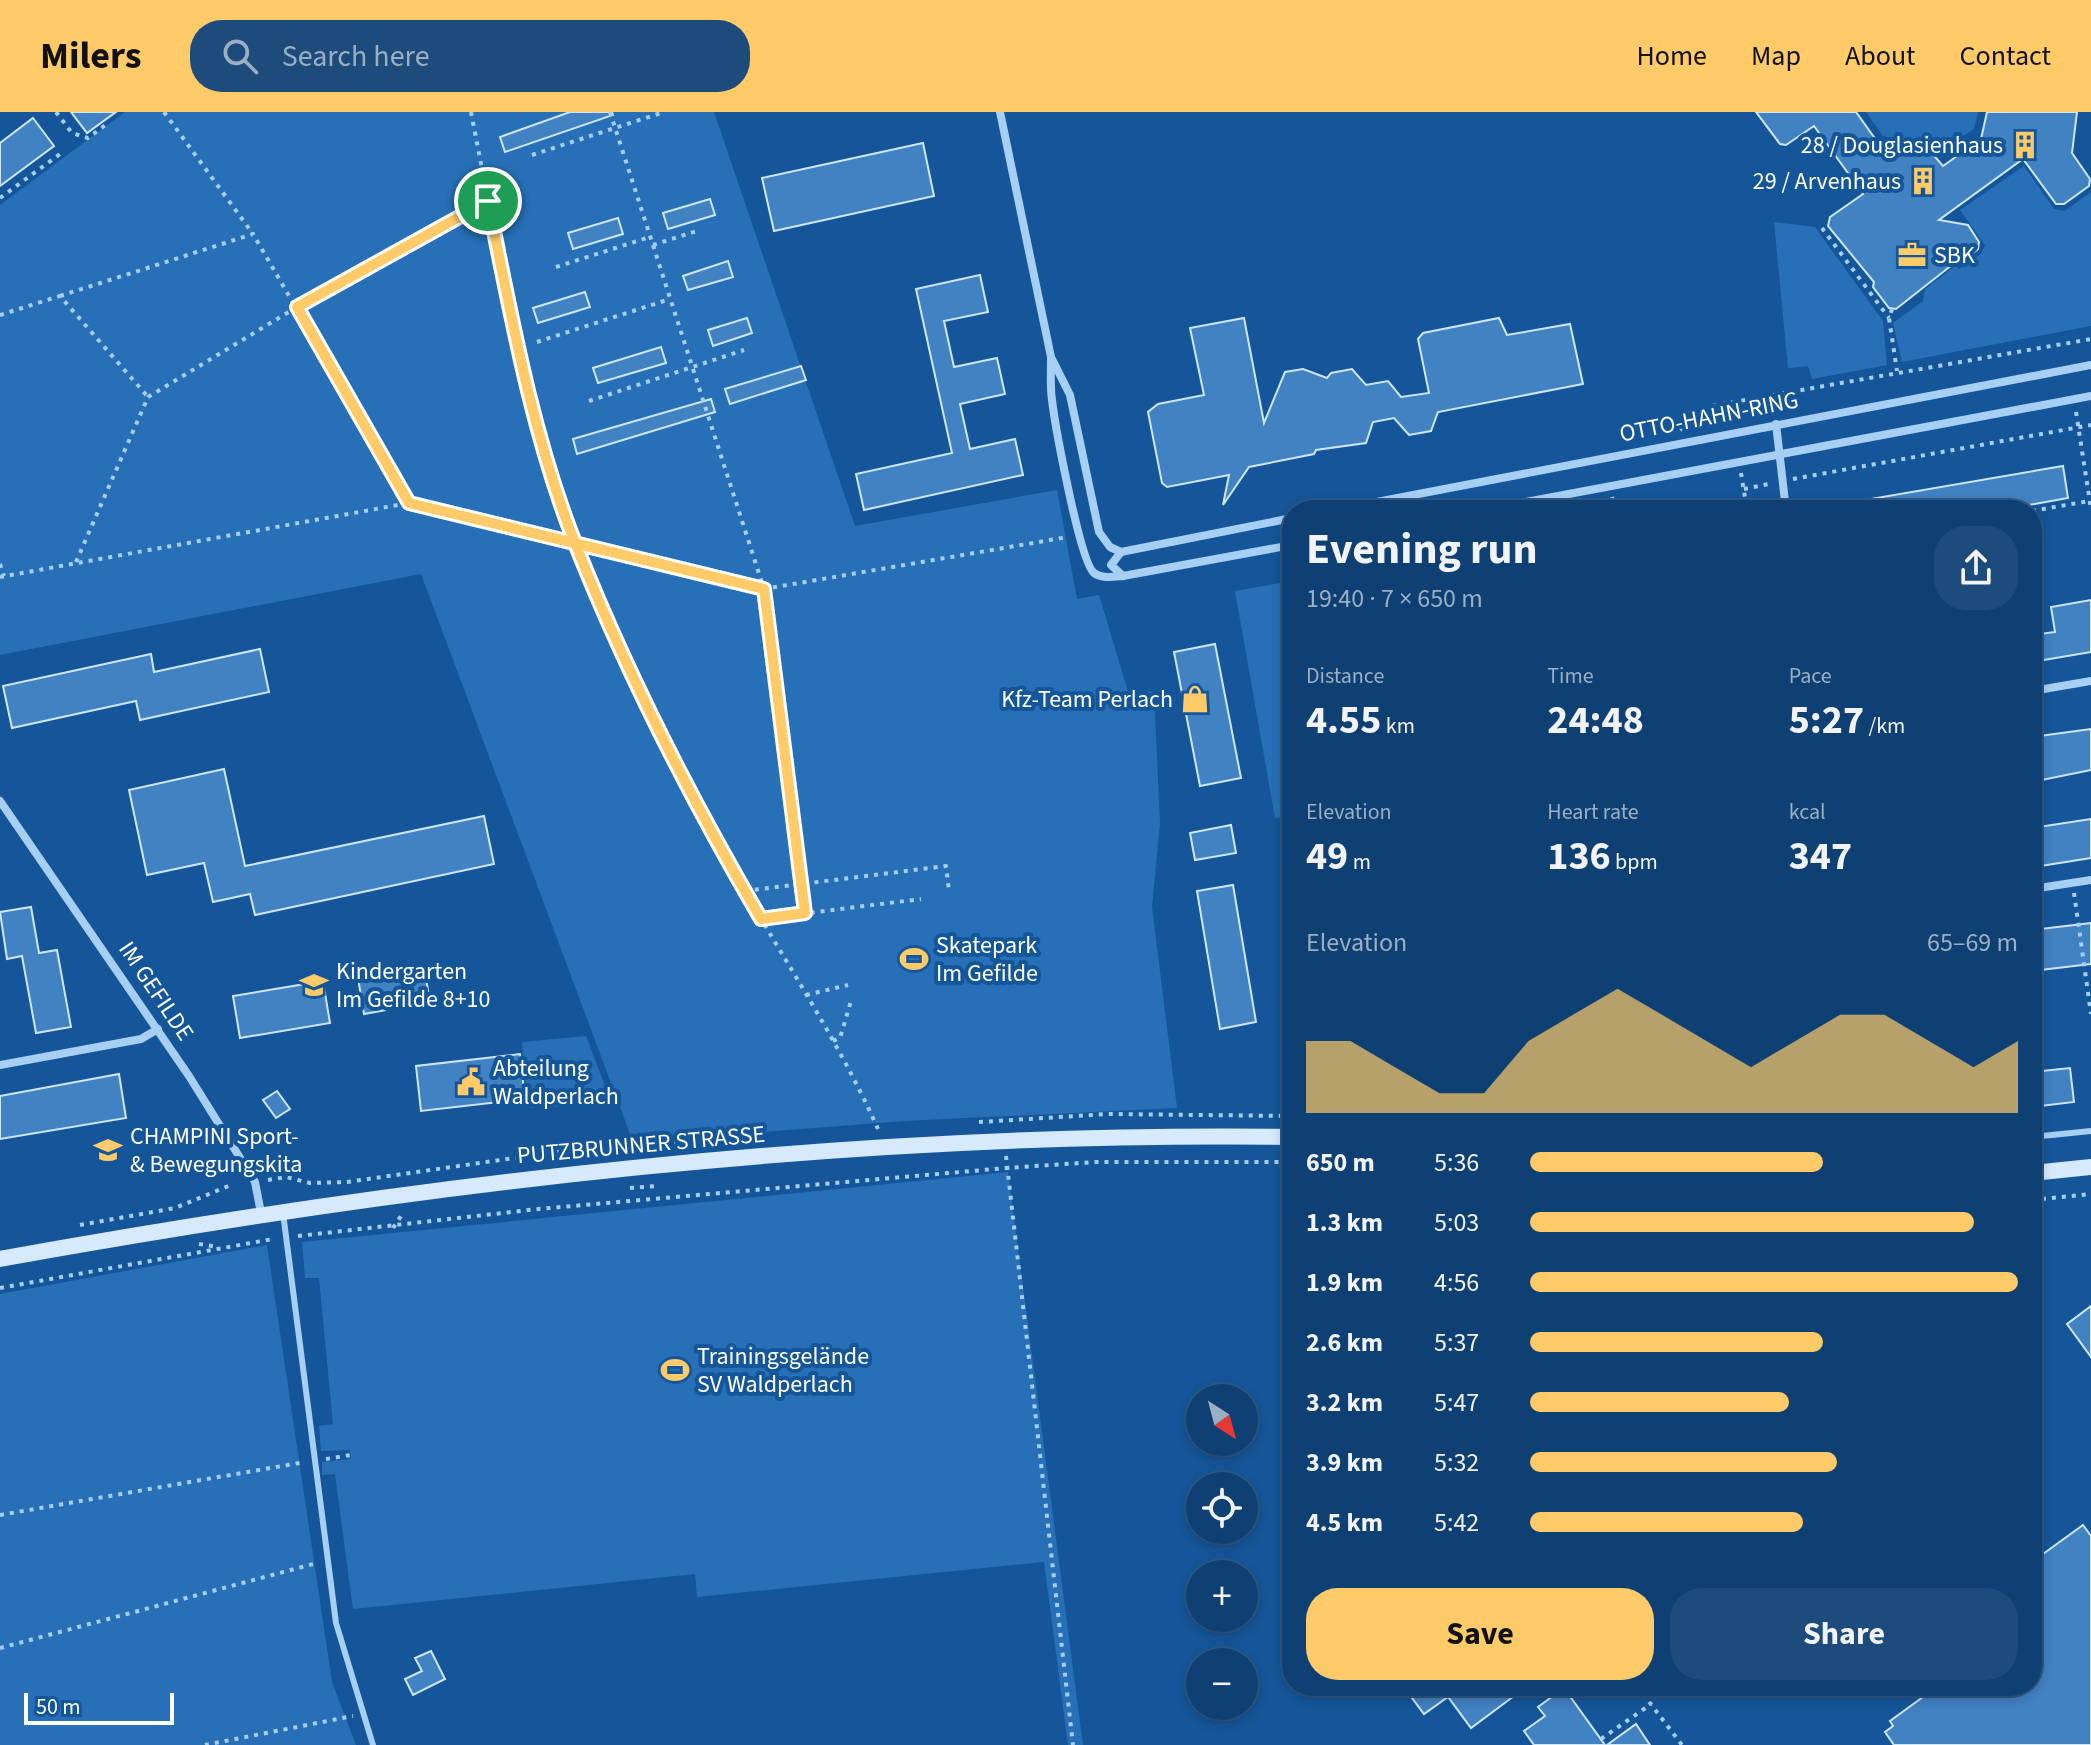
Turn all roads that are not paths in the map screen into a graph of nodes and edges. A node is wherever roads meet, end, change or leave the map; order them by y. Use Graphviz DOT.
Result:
graph roads {
  1 [pos="1000,112"];
  2 [pos="1051,357"];
  3 [pos="2091,365"];
  4 [pos="2091,396"];
  5 [pos="1776,424"];
  6 [pos="1780,455"];
  7 [pos="1386,500"];
  8 [pos="1536,500"];
  9 [pos="1785,500"];
  10 [pos="1282,520"];
  11 [pos="1282,547"];
  12 [pos="1121,552"];
  13 [pos="1123,576"];
  14 [pos="2091,681"];
  15 [pos="2042,689"];
  16 [pos="0,801"];
  17 [pos="2091,880"];
  18 [pos="2042,888"];
  19 [pos="158,1029"];
  20 [pos="0,1065"];
  21 [pos="2091,1131"];
  22 [pos="2042,1136"];
  23 [pos="1282,1137"];
  24 [pos="2091,1167"];
  25 [pos="2042,1172"];
  26 [pos="283,1209"];
  27 [pos="261,1213"];
  28 [pos="0,1259"];
  29 [pos="373,1745"];
  1 -- 2 [label="street"];
  2 -- 12 [label="street"];
  2 -- 13 [label="street"];
  3 -- 5 [label="street, OTTO-HAHN-RING"];
  4 -- 6 [label="street, OTTO-HAHN-RING"];
  5 -- 6 [label="street"];
  5 -- 7 [label="street, OTTO-HAHN-RING"];
  6 -- 8 [label="street, OTTO-HAHN-RING"];
  6 -- 9 [label="street"];
  10 -- 12 [label="street"];
  11 -- 13 [label="street"];
  12 -- 13 [label="street"];
  14 -- 15 [label="street"];
  16 -- 19 [label="street, IM GEFILDE"];
  17 -- 18 [label="street"];
  19 -- 20 [label="street"];
  19 -- 27 [label="street, IM GEFILDE"];
  21 -- 22 [label="lane"];
  23 -- 26 [label="main road, PUTZBRUNNER STRASSE"];
  24 -- 25 [label="main road"];
  26 -- 27 [label="main road, PUTZBRUNNER STRASSE"];
  26 -- 29 [label="lane"];
  27 -- 28 [label="main road, PUTZBRUNNER STRASSE"];
}
